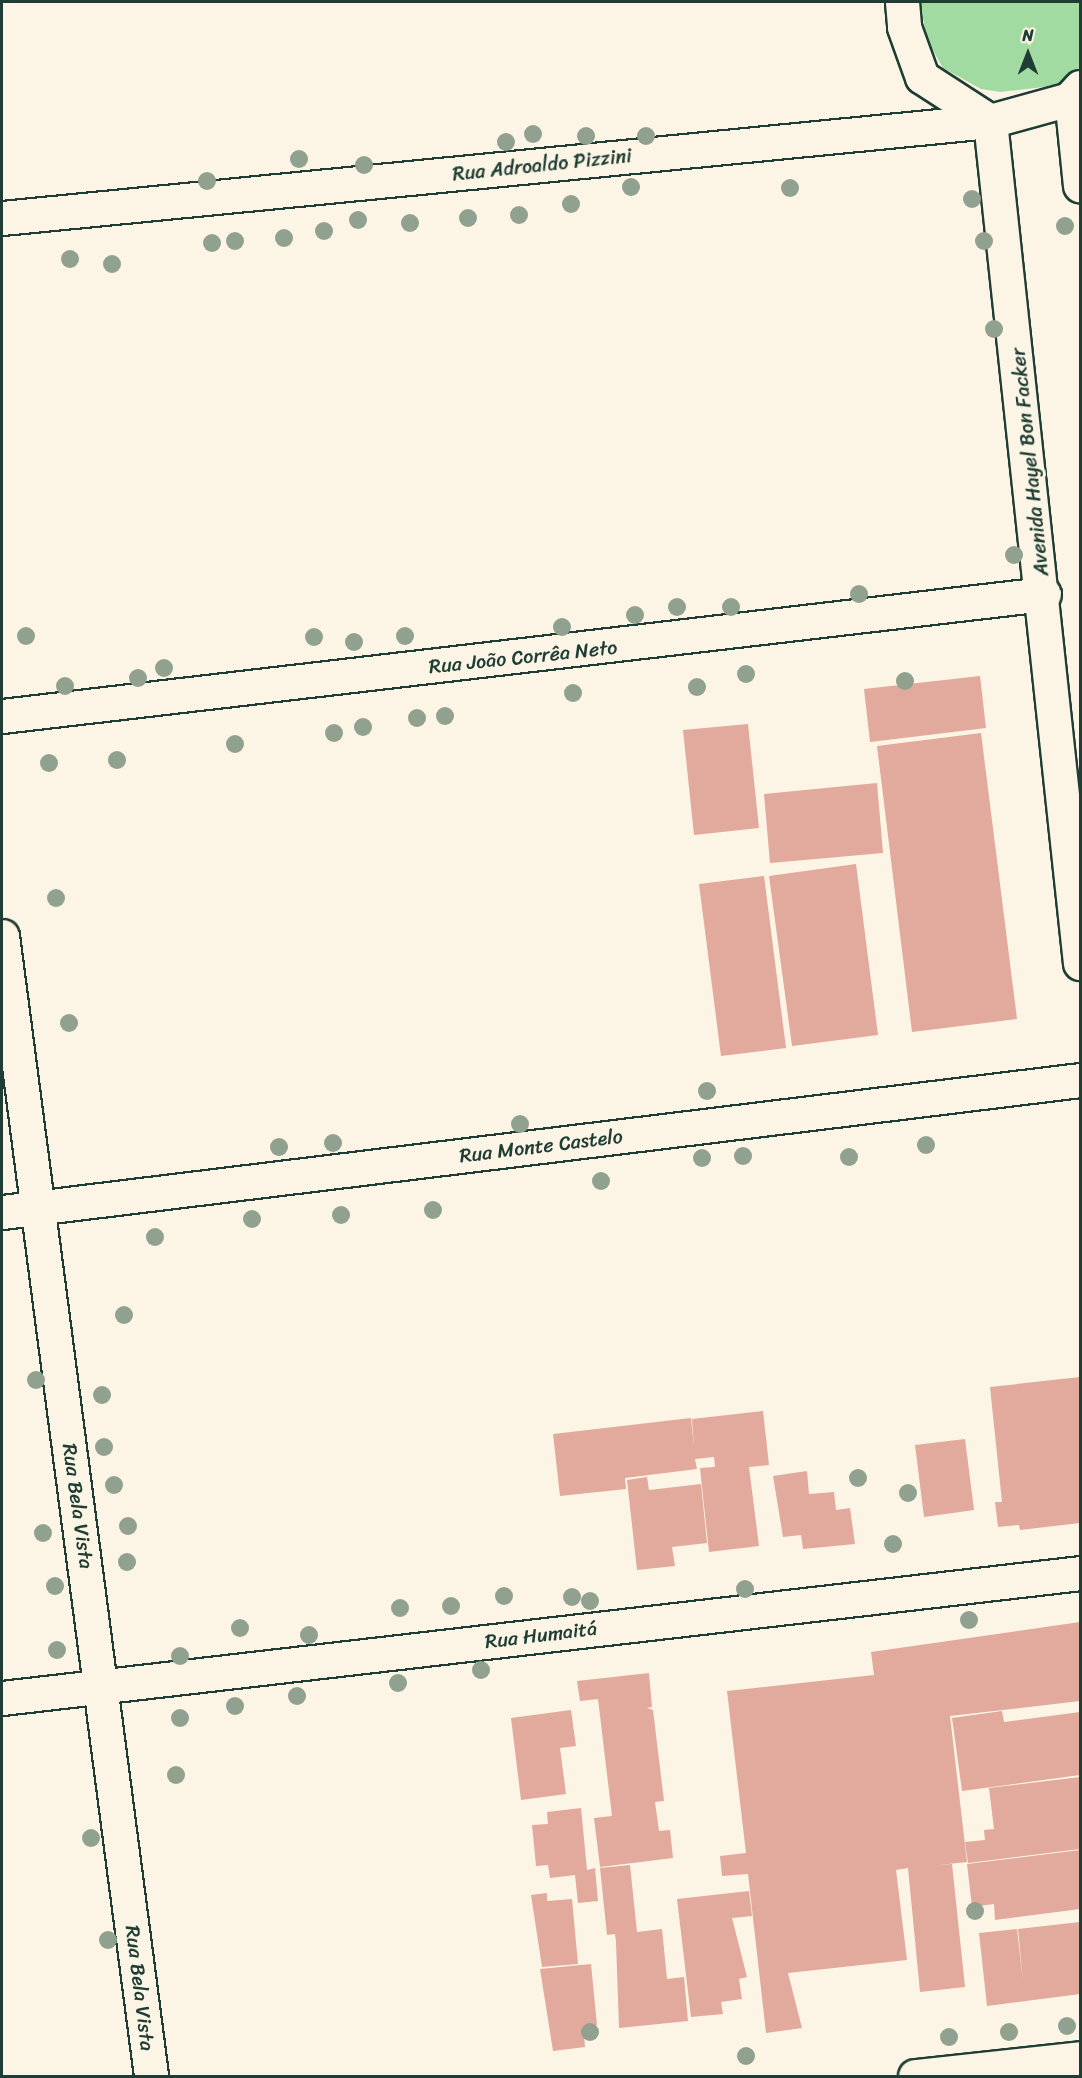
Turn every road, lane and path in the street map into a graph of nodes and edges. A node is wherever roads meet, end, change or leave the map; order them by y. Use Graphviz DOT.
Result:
graph roads {
  1 [pos="902,2"];
  2 [pos="1077,94"];
  3 [pos="990,121"];
  4 [pos="1080,186"];
  5 [pos="2,218"];
  6 [pos="1044,594"];
  7 [pos="2,716"];
  8 [pos="2,936"];
  9 [pos="1080,963"];
  10 [pos="1080,1080"];
  11 [pos="38,1208"];
  12 [pos="2,1212"];
  13 [pos="1080,1573"];
  14 [pos="103,1686"];
  15 [pos="2,1698"];
  16 [pos="1080,2058"];
  17 [pos="151,2076"];
  18 [pos="915,2076"];
  1 -- 3 [label="street"];
  2 -- 3 [label="street, Rua Adroaldo Pizzini"];
  2 -- 4 [label="street"];
  3 -- 5 [label="street, Rua Adroaldo Pizzini"];
  3 -- 6 [label="street, Avenida Hayel Bon Facker"];
  6 -- 7 [label="street, Rua João Corrêa Neto"];
  6 -- 9 [label="street, Avenida Hayel Bon Facker"];
  8 -- 11 [label="street, Rua Bela Vista"];
  10 -- 11 [label="street, Rua Monte Castelo"];
  11 -- 12 [label="street, Rua Monte Castelo"];
  11 -- 14 [label="street, Rua Bela Vista"];
  13 -- 14 [label="street, Rua Humaitá"];
  14 -- 15 [label="street, Rua Humaitá"];
  14 -- 17 [label="street, Rua Bela Vista"];
  16 -- 18 [label="street"];
}
